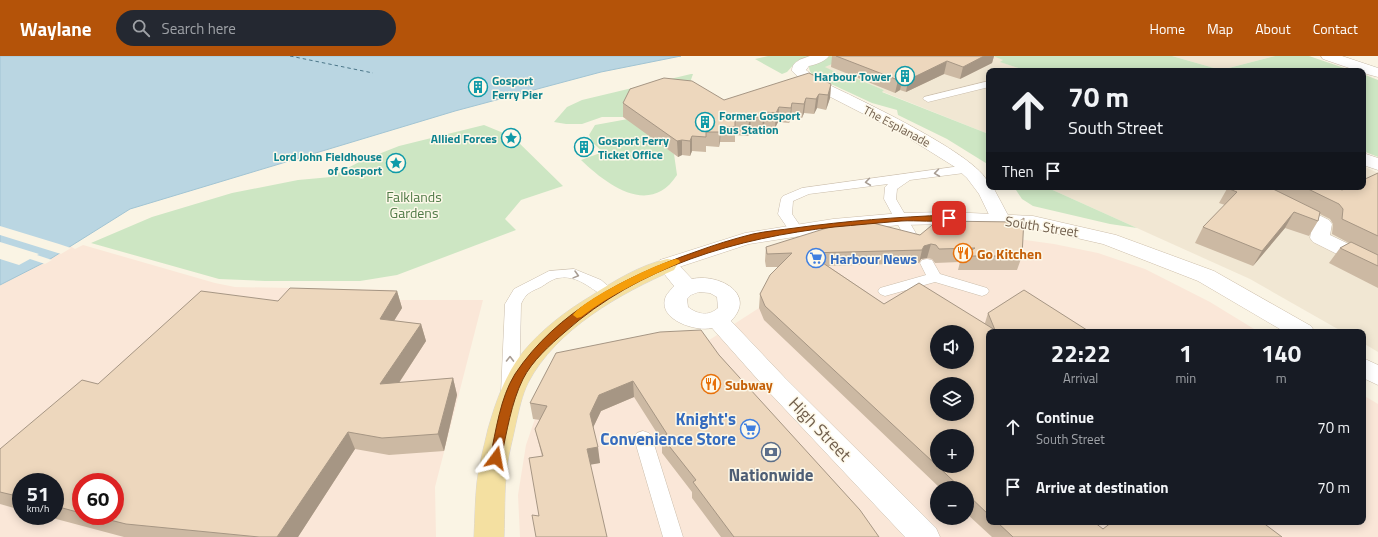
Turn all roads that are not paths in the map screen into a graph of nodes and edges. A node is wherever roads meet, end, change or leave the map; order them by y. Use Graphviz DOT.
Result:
graph roads {
  1 [pos="822,56"];
  2 [pos="1328,56"];
  3 [pos="1363,68"];
  4 [pos="1366,69"];
  5 [pos="1378,73"];
  6 [pos="986,85"];
  7 [pos="928,99"];
  8 [pos="1366,159"];
  9 [pos="1378,165"];
  10 [pos="968,169"];
  11 [pos="907,177"];
  12 [pos="1254,190"];
  13 [pos="901,219"];
  14 [pos="1000,219"];
  15 [pos="796,230"];
  16 [pos="914,242"];
  17 [pos="927,263"];
  18 [pos="667,265"];
  19 [pos="1378,266"];
  20 [pos="936,277"];
  21 [pos="688,288"];
  22 [pos="885,291"];
  23 [pos="982,291"];
  24 [pos="609,293"];
  25 [pos="717,319"];
  26 [pos="1298,329"];
  27 [pos="1366,369"];
  28 [pos="1378,376"];
  29 [pos="510,398"];
  30 [pos="644,438"];
  31 [pos="489,537"];
  32 [pos="673,537"];
  33 [pos="925,537"];
  1 -- 10 [label="street, The Esplanade"];
  2 -- 3 [label="street"];
  4 -- 5 [label="street"];
  6 -- 7 [label="lane"];
  8 -- 9 [label="street"];
  10 -- 11 [label="lane, one-way"];
  10 -- 14 [label="street, The Esplanade"];
  11 -- 13 [label="lane"];
  11 -- 15 [label="lane, one-way"];
  12 -- 19 [label="street"];
  13 -- 14 [label="street, South Street"];
  13 -- 15 [label="street, South Street"];
  13 -- 16 [label="lane"];
  14 -- 26 [label="street, South Street"];
  15 -- 18 [label="street, South Street"];
  17 -- 20 [label="lane"];
  18 -- 21 [label="street"];
  18 -- 24 [label="main road"];
  20 -- 22 [label="lane"];
  20 -- 23 [label="lane"];
  21 -- 25 [label="street"];
  21 -- 25 [label="street"];
  24 -- 29 [label="main road"];
  29 -- 24 [label="lane, one-way"];
  25 -- 33 [label="street, High Street"];
  27 -- 28 [label="street"];
  29 -- 31 [label="main road"];
  30 -- 32 [label="lane"];
}
